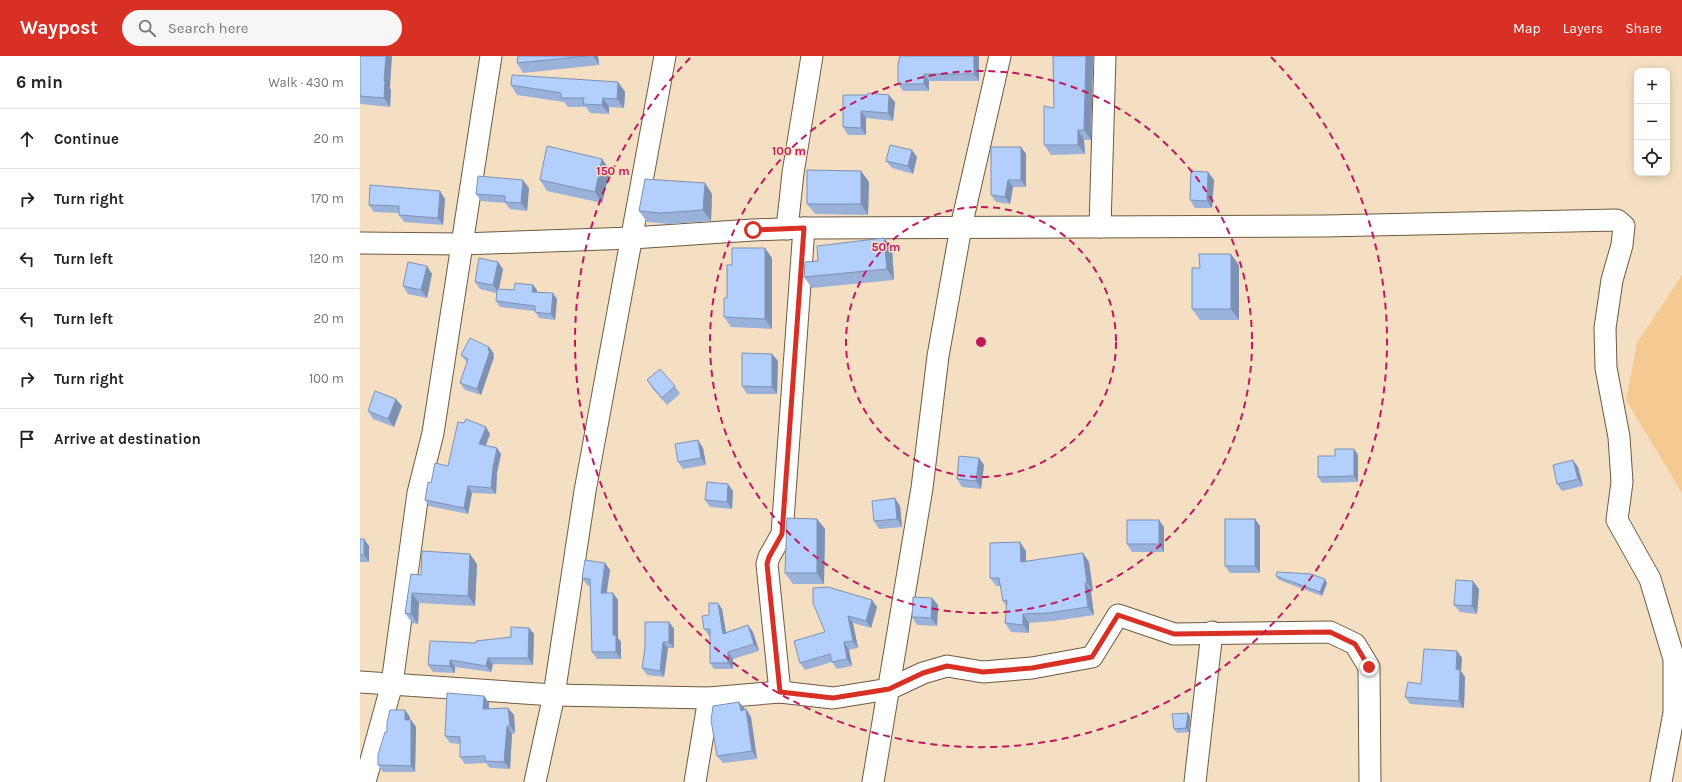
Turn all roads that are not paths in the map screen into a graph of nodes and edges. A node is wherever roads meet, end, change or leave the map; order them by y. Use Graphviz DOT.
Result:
graph roads {
  1 [pos="491,56"];
  2 [pos="665,56"];
  3 [pos="812,56"];
  4 [pos="1000,56"];
  5 [pos="1105,56"];
  6 [pos="961,227"];
  7 [pos="1100,227"];
  8 [pos="795,228"];
  9 [pos="632,238"];
  10 [pos="360,243"];
  11 [pos="462,244"];
  12 [pos="1212,632"];
  13 [pos="360,682"];
  14 [pos="392,684"];
  15 [pos="889,689"];
  16 [pos="780,692"];
  17 [pos="554,695"];
  18 [pos="709,698"];
  19 [pos="365,782"];
  20 [pos="535,782"];
  21 [pos="695,782"];
  22 [pos="873,782"];
  23 [pos="1195,782"];
  24 [pos="1370,782"];
  25 [pos="1661,782"];
  1 -- 11 [label="street"];
  2 -- 9 [label="street"];
  3 -- 8 [label="street"];
  4 -- 6 [label="street"];
  5 -- 7 [label="street"];
  6 -- 7 [label="street"];
  6 -- 8 [label="street"];
  6 -- 15 [label="street"];
  7 -- 25 [label="street"];
  8 -- 9 [label="street"];
  8 -- 16 [label="street"];
  9 -- 11 [label="street"];
  9 -- 17 [label="street"];
  10 -- 11 [label="street"];
  11 -- 14 [label="street"];
  12 -- 15 [label="street"];
  12 -- 23 [label="street"];
  12 -- 24 [label="street"];
  13 -- 14 [label="street"];
  14 -- 17 [label="street"];
  14 -- 19 [label="street"];
  15 -- 16 [label="street"];
  15 -- 22 [label="street"];
  16 -- 18 [label="street"];
  17 -- 18 [label="street"];
  17 -- 20 [label="street"];
  18 -- 21 [label="street"];
}
